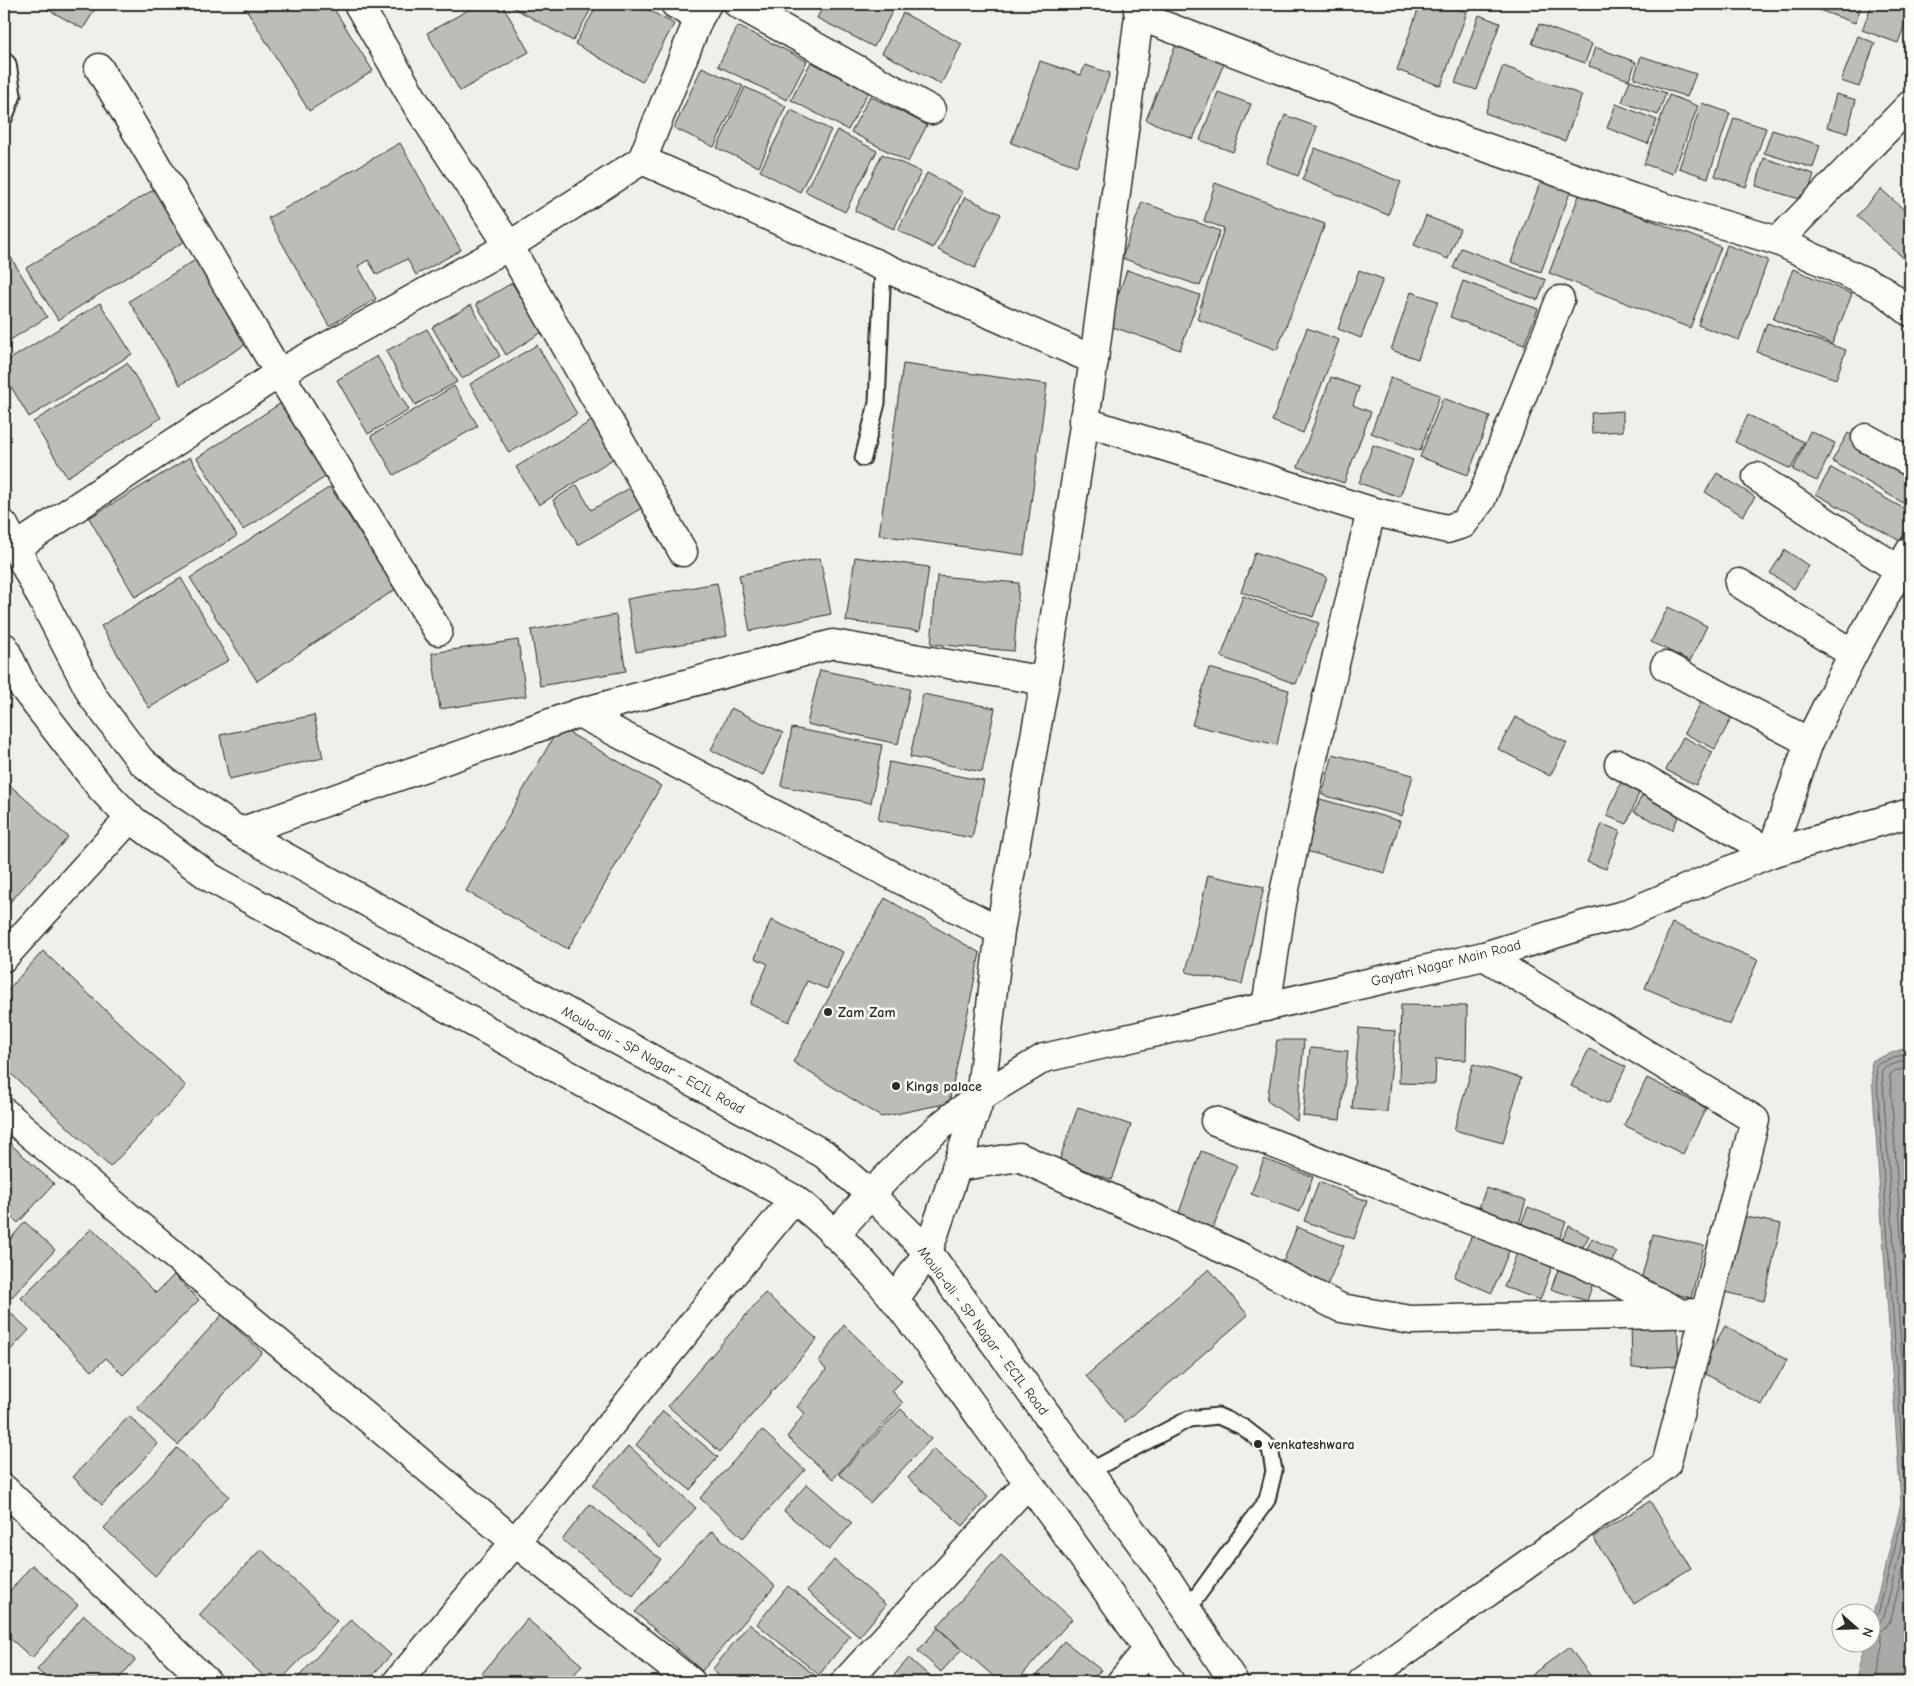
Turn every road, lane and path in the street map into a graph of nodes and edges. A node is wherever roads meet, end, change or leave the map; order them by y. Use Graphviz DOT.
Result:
graph roads {
  1 [pos="358,4"];
  2 [pos="675,4"];
  3 [pos="738,4"];
  4 [pos="1138,10"];
  5 [pos="703,11"];
  6 [pos="4,59"];
  7 [pos="99,68"];
  8 [pos="1910,105"];
  9 [pos="931,110"];
  10 [pos="4,119"];
  11 [pos="642,160"];
  12 [pos="1778,241"];
  13 [pos="509,246"];
  14 [pos="882,266"];
  15 [pos="1560,300"];
  16 [pos="1910,312"];
  17 [pos="1094,360"];
  18 [pos="279,372"];
  19 [pos="1083,421"];
  20 [pos="1866,438"];
  21 [pos="863,458"];
  22 [pos="1910,462"];
  23 [pos="1757,477"];
  24 [pos="1370,511"];
  25 [pos="9,537"];
  26 [pos="683,552"];
  27 [pos="1907,566"];
  28 [pos="1739,583"];
  29 [pos="438,631"];
  30 [pos="4,646"];
  31 [pos="1853,654"];
  32 [pos="1665,666"];
  33 [pos="1044,681"];
  34 [pos="14,682"];
  35 [pos="579,713"];
  36 [pos="1809,742"];
  37 [pos="1619,764"];
  38 [pos="1910,813"];
  39 [pos="130,818"];
  40 [pos="240,832"];
  41 [pos="1771,853"];
  42 [pos="1000,931"];
  43 [pos="1484,956"];
  44 [pos="4,957"];
  45 [pos="1266,1007"];
  46 [pos="980,1098"];
  47 [pos="4,1112"];
  48 [pos="1215,1121"];
  49 [pos="956,1167"];
  50 [pos="870,1194"];
  51 [pos="794,1200"];
  52 [pos="835,1235"];
  53 [pos="928,1252"];
  54 [pos="895,1299"];
  55 [pos="1693,1314"];
  56 [pos="1088,1472"];
  57 [pos="1028,1483"];
  58 [pos="4,1490"];
  59 [pos="515,1542"];
  60 [pos="1186,1610"];
  61 [pos="1148,1649"];
  62 [pos="207,1682"];
  63 [pos="397,1682"];
  64 [pos="691,1682"];
  65 [pos="845,1682"];
  66 [pos="1121,1682"];
  67 [pos="1170,1682"];
  68 [pos="1234,1682"];
  69 [pos="1362,1682"];
  1 -- 13 [label="street"];
  2 -- 5 [label="street"];
  3 -- 9 [label="street"];
  4 -- 12 [label="street"];
  4 -- 17 [label="street"];
  5 -- 11 [label="street"];
  6 -- 10 [label="lane"];
  7 -- 18 [label="street"];
  8 -- 12 [label="street"];
  11 -- 13 [label="street"];
  11 -- 14 [label="street"];
  12 -- 16 [label="street"];
  13 -- 18 [label="street"];
  13 -- 26 [label="street"];
  14 -- 17 [label="street"];
  14 -- 21 [label="lane"];
  15 -- 24 [label="street"];
  17 -- 19 [label="street"];
  18 -- 25 [label="street"];
  18 -- 29 [label="street"];
  19 -- 24 [label="street"];
  19 -- 33 [label="street"];
  20 -- 22 [label="street"];
  23 -- 27 [label="street"];
  24 -- 45 [label="street"];
  25 -- 40 [label="street, Moula-ali - SP Nagar - ECIL Road"];
  27 -- 31 [label="street"];
  28 -- 31 [label="street"];
  30 -- 34 [label="street"];
  31 -- 36 [label="street"];
  32 -- 36 [label="street"];
  33 -- 35 [label="street"];
  33 -- 42 [label="street"];
  34 -- 39 [label="street"];
  35 -- 40 [label="street"];
  35 -- 42 [label="street"];
  36 -- 41 [label="street"];
  37 -- 41 [label="street"];
  38 -- 41 [label="street, Gayatri Nagar Main Road"];
  39 -- 44 [label="street"];
  39 -- 51 [label="street"];
  40 -- 50 [label="street, Moula-ali - SP Nagar - ECIL Road"];
  41 -- 43 [label="street, Gayatri Nagar Main Road"];
  42 -- 46 [label="street"];
  43 -- 45 [label="street, Gayatri Nagar Main Road"];
  43 -- 55 [label="street"];
  45 -- 46 [label="street, Gayatri Nagar Main Road"];
  46 -- 49 [label="street"];
  46 -- 50 [label="street, Gayatri Nagar Main Road"];
  47 -- 59 [label="street"];
  48 -- 55 [label="street"];
  49 -- 53 [label="street"];
  49 -- 55 [label="street"];
  50 -- 52 [label="street, Gayatri Nagar Main Road"];
  50 -- 53 [label="street, Moula-ali - SP Nagar - ECIL Road"];
  51 -- 52 [label="street"];
  51 -- 59 [label="street"];
  52 -- 54 [label="street"];
  53 -- 54 [label="street"];
  53 -- 56 [label="street, Moula-ali - SP Nagar - ECIL Road"];
  54 -- 57 [label="street"];
  55 -- 69 [label="street"];
  56 -- 60 [label="street, Moula-ali - SP Nagar - ECIL Road"];
  56 -- 60 [label="lane"];
  57 -- 61 [label="street"];
  57 -- 65 [label="street"];
  58 -- 62 [label="street"];
  59 -- 63 [label="street"];
  59 -- 64 [label="street"];
  60 -- 68 [label="street, Moula-ali - SP Nagar - ECIL Road"];
  61 -- 66 [label="street"];
  61 -- 67 [label="street"];
}
